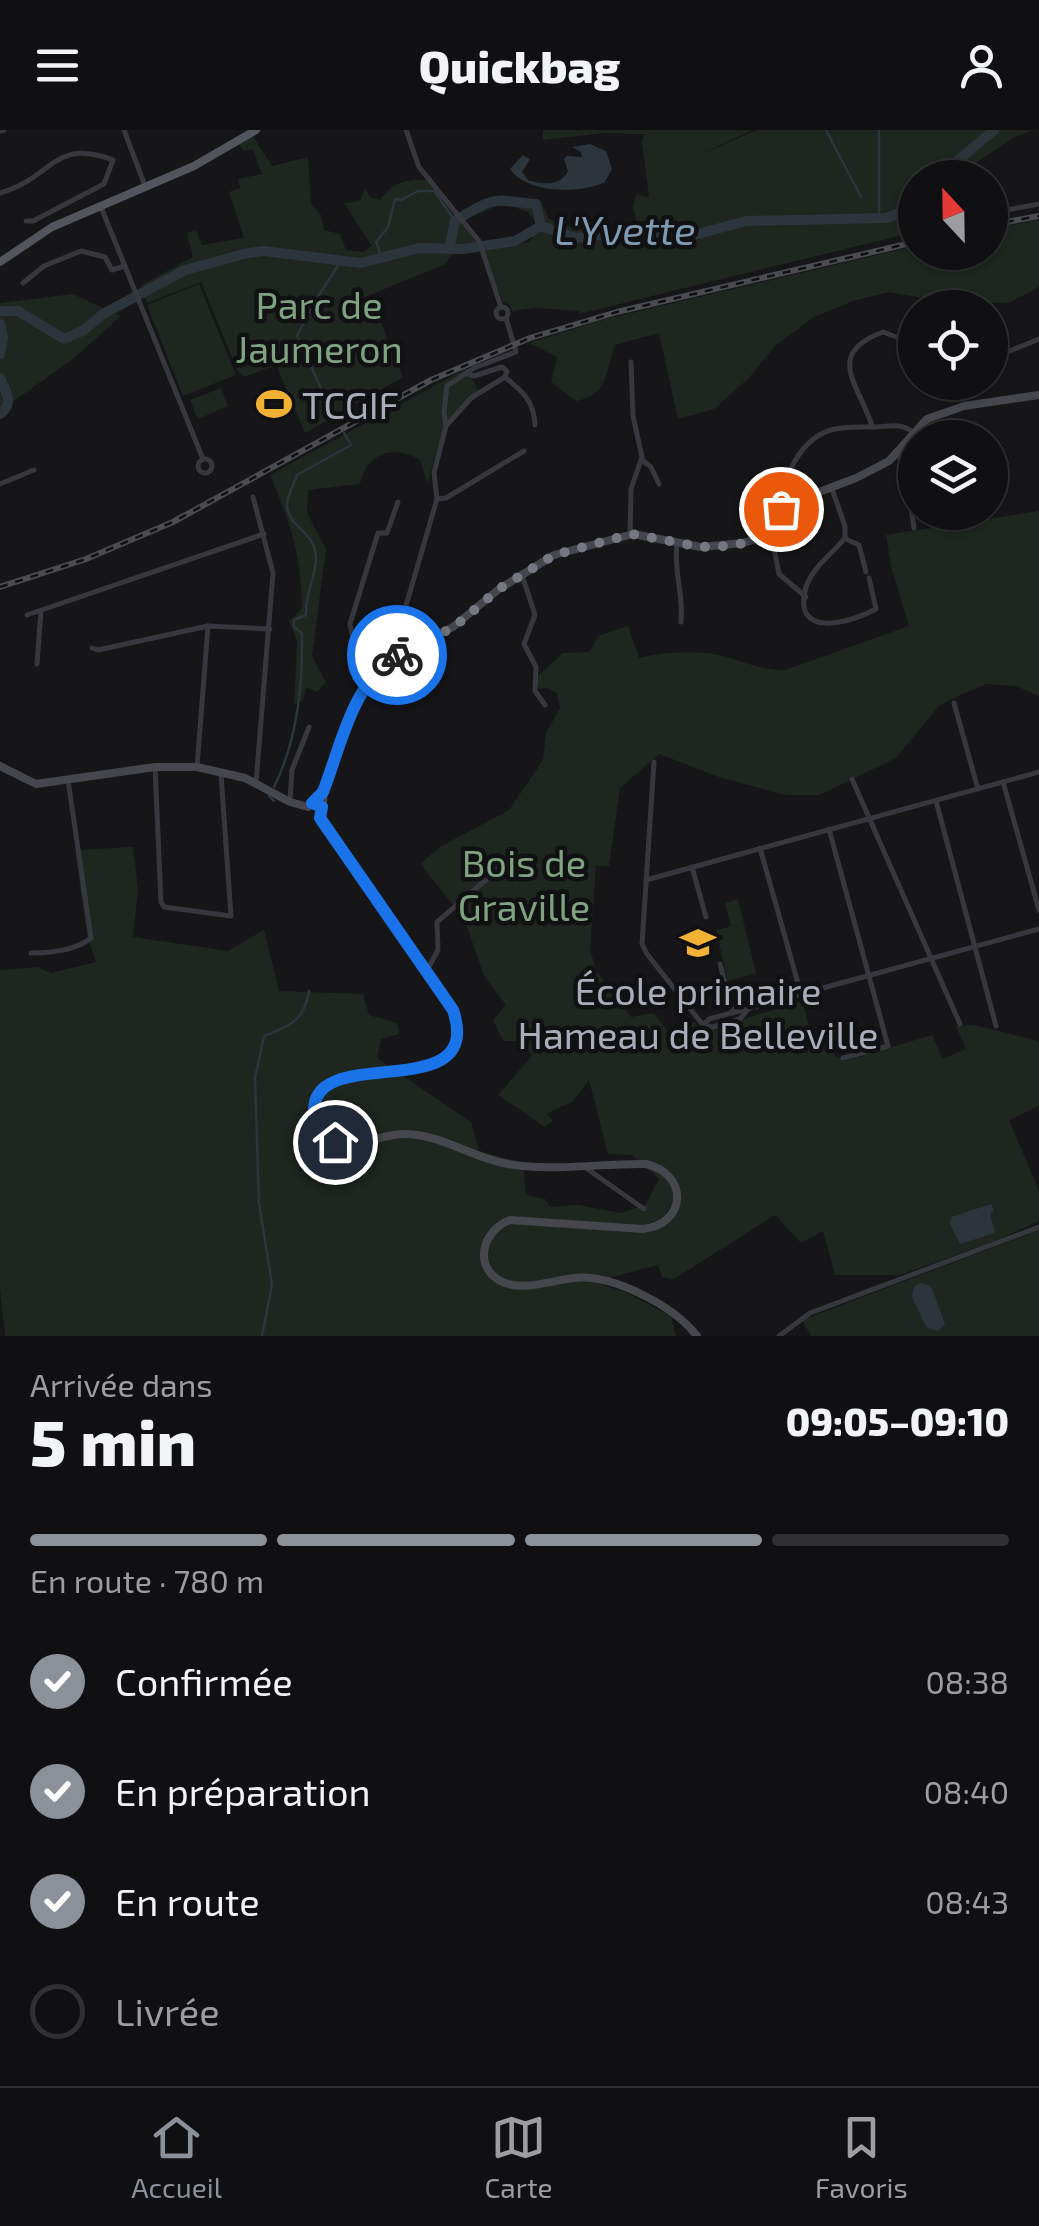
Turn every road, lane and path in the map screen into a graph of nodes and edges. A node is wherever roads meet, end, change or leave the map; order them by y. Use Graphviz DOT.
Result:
graph roads {
  1 [pos="124,130"];
  2 [pos="256,130"];
  3 [pos="406,130"];
  4 [pos="146,189"];
  5 [pos="0,193"];
  6 [pos="1039,204"];
  7 [pos="101,207"];
  8 [pos="1008,210"];
  9 [pos="26,221"];
  10 [pos="118,250"];
  11 [pos="105,257"];
  12 [pos="0,262"];
  13 [pos="125,266"];
  14 [pos="23,283"];
  15 [pos="898,338"];
  16 [pos="1039,340"];
  17 [pos="1008,352"];
  18 [pos="632,362"];
  19 [pos="466,373"];
  20 [pos="505,377"];
  21 [pos="1039,395"];
  22 [pos="926,420"];
  23 [pos="898,424"];
  24 [pos="536,425"];
  25 [pos="446,426"];
  26 [pos="872,427"];
  27 [pos="524,451"];
  28 [pos="897,454"];
  29 [pos="203,459"];
  30 [pos="642,460"];
  31 [pos="34,470"];
  32 [pos="0,484"];
  33 [pos="658,484"];
  34 [pos="830,486"];
  35 [pos="253,497"];
  36 [pos="437,499"];
  37 [pos="398,502"];
  38 [pos="778,512"];
  39 [pos="769,522"];
  40 [pos="264,534"];
  41 [pos="630,535"];
  42 [pos="845,538"];
  43 [pos="677,543"];
  44 [pos="522,573"];
  45 [pos="806,597"];
  46 [pos="41,611"];
  47 [pos="28,616"];
  48 [pos="682,622"];
  49 [pos="208,626"];
  50 [pos="270,630"];
  51 [pos="92,648"];
  52 [pos="391,652"];
  53 [pos="37,664"];
  54 [pos="954,703"];
  55 [pos="546,705"];
  56 [pos="308,727"];
  57 [pos="654,762"];
  58 [pos="0,766"];
  59 [pos="198,766"];
  60 [pos="155,767"];
  61 [pos="221,770"];
  62 [pos="1039,772"];
  63 [pos="852,779"];
  64 [pos="68,780"];
  65 [pos="1004,782"];
  66 [pos="256,783"];
  67 [pos="978,789"];
  68 [pos="323,792"];
  69 [pos="936,800"];
  70 [pos="290,802"];
  71 [pos="310,805"];
  72 [pos="321,813"];
  73 [pos="869,819"];
  74 [pos="829,829"];
  75 [pos="760,847"];
  76 [pos="509,860"];
  77 [pos="692,867"];
  78 [pos="646,880"];
  79 [pos="1039,910"];
  80 [pos="706,916"];
  81 [pos="1039,929"];
  82 [pos="976,946"];
  83 [pos="31,953"];
  84 [pos="931,958"];
  85 [pos="720,964"];
  86 [pos="426,972"];
  87 [pos="868,976"];
  88 [pos="806,993"];
  89 [pos="748,1009"];
  90 [pos="733,1013"];
  91 [pos="960,1024"];
  92 [pos="703,1026"];
  93 [pos="996,1026"];
  94 [pos="844,1058"];
  95 [pos="584,1166"];
  96 [pos="644,1210"];
  97 [pos="1039,1227"];
  98 [pos="697,1336"];
  99 [pos="779,1336"];
  1 -- 4 [label="street"];
  2 -- 4 [label="main road"];
  3 -- 19 [label="street"];
  4 -- 7 [label="main road"];
  5 -- 9 [label="street"];
  6 -- 8 [label="street"];
  7 -- 10 [label="street"];
  7 -- 12 [label="main road"];
  10 -- 11 [label="street"];
  10 -- 13 [label="street"];
  11 -- 13 [label="street"];
  11 -- 14 [label="street"];
  13 -- 29 [label="street"];
  15 -- 26 [label="street"];
  16 -- 17 [label="street"];
  18 -- 30 [label="street"];
  19 -- 20 [label="street"];
  19 -- 25 [label="street"];
  20 -- 24 [label="street"];
  20 -- 25 [label="street"];
  21 -- 22 [label="street"];
  23 -- 26 [label="street"];
  25 -- 36 [label="street"];
  26 -- 38 [label="street"];
  27 -- 36 [label="street"];
  28 -- 34 [label="street"];
  30 -- 33 [label="street"];
  30 -- 41 [label="street"];
  31 -- 32 [label="street"];
  34 -- 38 [label="street"];
  34 -- 42 [label="street"];
  35 -- 40 [label="street"];
  36 -- 52 [label="street"];
  37 -- 52 [label="street"];
  38 -- 39 [label="street"];
  39 -- 43 [label="street"];
  39 -- 45 [label="street"];
  40 -- 46 [label="street"];
  40 -- 50 [label="street"];
  41 -- 43 [label="street"];
  41 -- 44 [label="street"];
  42 -- 45 [label="street"];
  42 -- 45 [label="street"];
  43 -- 48 [label="street"];
  44 -- 52 [label="street"];
  44 -- 55 [label="street"];
  46 -- 47 [label="street"];
  46 -- 53 [label="street"];
  49 -- 50 [label="street"];
  49 -- 51 [label="street"];
  49 -- 59 [label="street"];
  50 -- 66 [label="street"];
  52 -- 68 [label="street"];
  54 -- 67 [label="street"];
  56 -- 70 [label="street"];
  57 -- 78 [label="street"];
  58 -- 64 [label="street"];
  59 -- 60 [label="street"];
  59 -- 61 [label="street"];
  60 -- 61 [label="street"];
  60 -- 64 [label="street"];
  61 -- 66 [label="street"];
  62 -- 65 [label="street"];
  63 -- 73 [label="street"];
  64 -- 83 [label="street"];
  65 -- 67 [label="street"];
  65 -- 79 [label="street"];
  66 -- 70 [label="street"];
  67 -- 69 [label="street"];
  68 -- 71 [label="street"];
  68 -- 72 [label="street"];
  69 -- 73 [label="street"];
  69 -- 82 [label="street"];
  70 -- 71 [label="street"];
  71 -- 72 [label="street"];
  72 -- 86 [label="street"];
  73 -- 74 [label="street"];
  73 -- 84 [label="street"];
  74 -- 75 [label="street"];
  74 -- 87 [label="street"];
  75 -- 77 [label="street"];
  75 -- 88 [label="street"];
  76 -- 86 [label="street"];
  77 -- 78 [label="street"];
  77 -- 80 [label="street"];
  78 -- 92 [label="street"];
  81 -- 82 [label="street"];
  82 -- 84 [label="street"];
  82 -- 93 [label="street"];
  84 -- 87 [label="street"];
  84 -- 91 [label="street"];
  85 -- 90 [label="street"];
  86 -- 95 [label="street"];
  87 -- 88 [label="street"];
  87 -- 94 [label="street"];
  88 -- 89 [label="street"];
  89 -- 90 [label="street"];
  89 -- 92 [label="street"];
  90 -- 92 [label="street"];
  95 -- 96 [label="street"];
  95 -- 98 [label="street"];
  97 -- 99 [label="street"];
}
